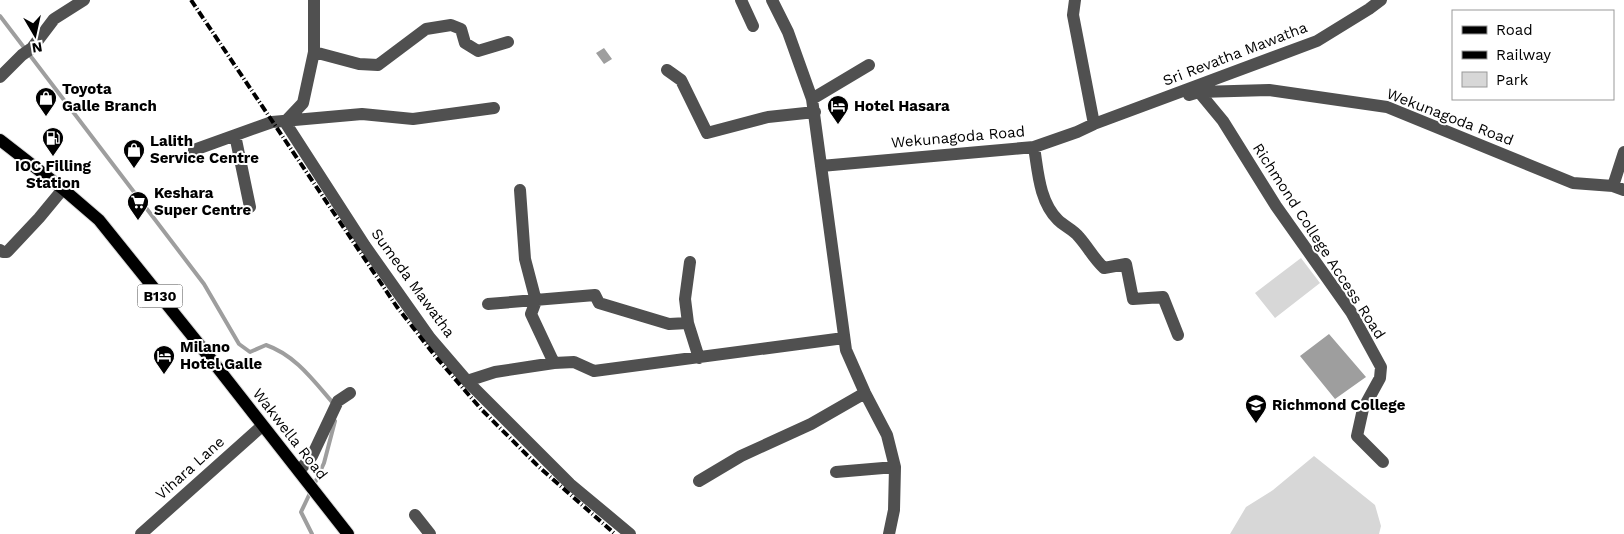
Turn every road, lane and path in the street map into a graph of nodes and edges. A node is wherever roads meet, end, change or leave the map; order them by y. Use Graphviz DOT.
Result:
graph roads {
  1 [pos="84,0"];
  2 [pos="314,0"];
  3 [pos="741,0"];
  4 [pos="772,0"];
  5 [pos="1075,0"];
  6 [pos="1381,0"];
  7 [pos="753,26"];
  8 [pos="508,42"];
  9 [pos="314,52"];
  10 [pos="869,65"];
  11 [pos="667,70"];
  12 [pos="0,78"];
  13 [pos="1199,92"];
  14 [pos="812,99"];
  15 [pos="494,108"];
  16 [pos="814,112"];
  17 [pos="1113,117"];
  18 [pos="285,122"];
  19 [pos="1094,124"];
  20 [pos="235,135"];
  21 [pos="0,140"];
  22 [pos="1034,146"];
  23 [pos="194,150"];
  24 [pos="1624,152"];
  25 [pos="821,166"];
  26 [pos="1619,188"];
  27 [pos="63,189"];
  28 [pos="520,190"];
  29 [pos="250,207"];
  30 [pos="0,250"];
  31 [pos="690,262"];
  32 [pos="536,301"];
  33 [pos="488,304"];
  34 [pos="688,323"];
  35 [pos="1178,335"];
  36 [pos="844,338"];
  37 [pos="698,358"];
  38 [pos="554,364"];
  39 [pos="467,381"];
  40 [pos="350,393"];
  41 [pos="865,393"];
  42 [pos="262,426"];
  43 [pos="1383,462"];
  44 [pos="895,467"];
  45 [pos="299,472"];
  46 [pos="836,472"];
  47 [pos="699,481"];
  48 [pos="416,515"];
  49 [pos="141,534"];
  50 [pos="348,534"];
  51 [pos="430,534"];
  52 [pos="630,534"];
  53 [pos="889,534"];
  1 -- 12 [label="street"];
  2 -- 9 [label="street"];
  3 -- 7 [label="street"];
  4 -- 14 [label="street"];
  5 -- 19 [label="street"];
  6 -- 17 [label="street, Sri Revatha Mawatha"];
  8 -- 9 [label="street"];
  9 -- 18 [label="street"];
  10 -- 14 [label="street"];
  11 -- 16 [label="street"];
  13 -- 17 [label="street, Wekunagoda Road"];
  13 -- 26 [label="street, Wekunagoda Road"];
  13 -- 43 [label="street, Richmond College Access Road"];
  14 -- 16 [label="street"];
  15 -- 18 [label="street"];
  16 -- 25 [label="street"];
  17 -- 19 [label="street, Sri Revatha Mawatha"];
  18 -- 20 [label="street"];
  18 -- 39 [label="street, Sumeda Mawatha"];
  19 -- 22 [label="street, Wekunagoda Road"];
  20 -- 23 [label="street"];
  20 -- 29 [label="street"];
  21 -- 27 [label="main road, Wakwella Road / B130"];
  22 -- 25 [label="street, Wekunagoda Road"];
  22 -- 35 [label="street"];
  24 -- 26 [label="street"];
  25 -- 36 [label="street"];
  27 -- 30 [label="street"];
  27 -- 42 [label="main road, Wakwella Road / B130"];
  28 -- 32 [label="street"];
  31 -- 34 [label="street"];
  32 -- 33 [label="street"];
  32 -- 34 [label="street"];
  32 -- 38 [label="street"];
  34 -- 37 [label="street"];
  36 -- 37 [label="street"];
  36 -- 41 [label="street"];
  37 -- 38 [label="street"];
  38 -- 39 [label="street"];
  39 -- 52 [label="street, Sumeda Mawatha"];
  40 -- 45 [label="street"];
  41 -- 44 [label="street"];
  41 -- 47 [label="street"];
  42 -- 45 [label="main road, Wakwella Road / B130"];
  42 -- 49 [label="street, Vihara Lane"];
  44 -- 46 [label="street"];
  44 -- 53 [label="street"];
  45 -- 50 [label="main road, Wakwella Road / B130"];
  48 -- 51 [label="street"];
}
